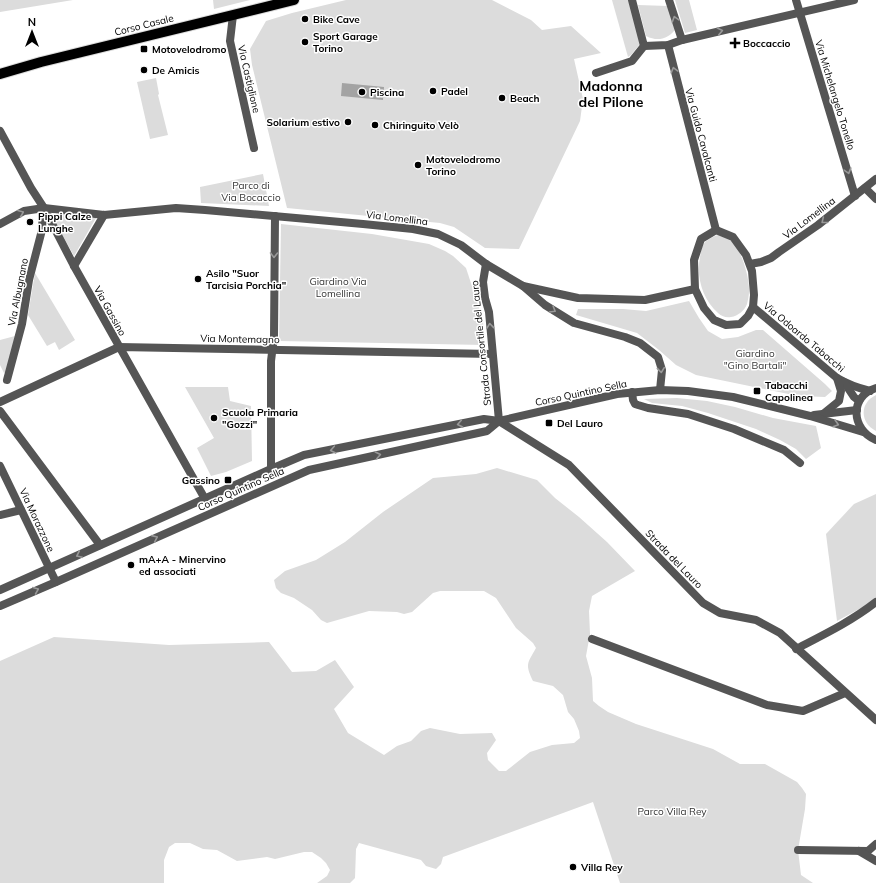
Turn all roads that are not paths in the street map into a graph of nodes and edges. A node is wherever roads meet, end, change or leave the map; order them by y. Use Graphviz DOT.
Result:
graph roads {
  1 [pos="294,0"];
  2 [pos="632,0"];
  3 [pos="669,0"];
  4 [pos="796,0"];
  5 [pos="854,0"];
  6 [pos="799,13"];
  7 [pos="233,15"];
  8 [pos="682,40"];
  9 [pos="668,45"];
  10 [pos="644,46"];
  11 [pos="596,73"];
  12 [pos="0,74"];
  13 [pos="0,131"];
  14 [pos="254,148"];
  15 [pos="876,179"];
  16 [pos="865,188"];
  17 [pos="855,196"];
  18 [pos="876,199"];
  19 [pos="44,208"];
  20 [pos="104,215"];
  21 [pos="275,216"];
  22 [pos="0,224"];
  23 [pos="716,230"];
  24 [pos="486,264"];
  25 [pos="750,264"];
  26 [pos="74,266"];
  27 [pos="522,286"];
  28 [pos="695,289"];
  29 [pos="753,307"];
  30 [pos="119,347"];
  31 [pos="273,350"];
  32 [pos="492,354"];
  33 [pos="7,380"];
  34 [pos="840,380"];
  35 [pos="660,390"];
  36 [pos="873,390"];
  37 [pos="632,392"];
  38 [pos="860,401"];
  39 [pos="0,402"];
  40 [pos="857,410"];
  41 [pos="0,411"];
  42 [pos="823,414"];
  43 [pos="810,416"];
  44 [pos="499,421"];
  45 [pos="863,432"];
  46 [pos="876,440"];
  47 [pos="800,463"];
  48 [pos="0,466"];
  49 [pos="271,469"];
  50 [pos="205,499"];
  51 [pos="21,510"];
  52 [pos="0,515"];
  53 [pos="100,545"];
  54 [pos="49,569"];
  55 [pos="56,582"];
  56 [pos="0,590"];
  57 [pos="876,602"];
  58 [pos="0,606"];
  59 [pos="592,639"];
  60 [pos="796,648"];
  61 [pos="845,693"];
  62 [pos="876,720"];
  63 [pos="876,844"];
  64 [pos="798,850"];
  65 [pos="858,851"];
  66 [pos="876,860"];
  1 -- 7 [label="main road, Corso Casale"];
  2 -- 10 [label="street"];
  8 -- 3 [label="street, one-way"];
  4 -- 6 [label="street, Via Michelangelo Tonello"];
  5 -- 6 [label="street"];
  8 -- 6 [label="street, one-way"];
  6 -- 17 [label="street, Via Michelangelo Tonello, one-way"];
  7 -- 12 [label="main road, Corso Casale"];
  7 -- 14 [label="street, Via Castiglione"];
  8 -- 9 [label="street"];
  9 -- 10 [label="street"];
  23 -- 9 [label="street, Via Guido Cavalcanti, one-way"];
  10 -- 11 [label="street"];
  13 -- 19 [label="street, Via Gassino"];
  15 -- 16 [label="street, Via Lomellina"];
  16 -- 17 [label="street, Via Lomellina"];
  16 -- 18 [label="street"];
  17 -- 25 [label="street, Via Lomellina, one-way"];
  19 -- 20 [label="street, Via Lomellina"];
  22 -- 19 [label="street, Via Lomellina, one-way"];
  19 -- 26 [label="street, Via Gassino"];
  19 -- 33 [label="street, Via Albugnano"];
  20 -- 21 [label="street, Via Lomellina"];
  20 -- 26 [label="street"];
  21 -- 24 [label="street, Via Lomellina"];
  21 -- 31 [label="street, one-way"];
  23 -- 25 [label="street"];
  23 -- 28 [label="street"];
  24 -- 27 [label="street, Via Lomellina"];
  32 -- 24 [label="street, Strada Consortile del Lauro, one-way"];
  25 -- 29 [label="street"];
  26 -- 30 [label="street, Via Gassino"];
  27 -- 28 [label="street, Via Lomellina"];
  27 -- 35 [label="street, one-way"];
  28 -- 29 [label="street"];
  29 -- 34 [label="street, Via Odoardo Tabacchi"];
  30 -- 31 [label="street, Via Montemagno"];
  30 -- 39 [label="street, Via Montemagno"];
  30 -- 50 [label="street, Via Gassino"];
  31 -- 32 [label="street, Via Montemagno"];
  31 -- 49 [label="street"];
  32 -- 44 [label="street, Strada Consortile del Lauro"];
  34 -- 36 [label="street, Via Odoardo Tabacchi"];
  34 -- 38 [label="street, Via Odoardo Tabacchi"];
  34 -- 42 [label="street"];
  35 -- 37 [label="street, Corso Quintino Sella"];
  35 -- 43 [label="street, Corso Quintino Sella"];
  36 -- 38 [label="street"];
  37 -- 44 [label="street, Corso Quintino Sella"];
  37 -- 47 [label="street"];
  38 -- 40 [label="street"];
  40 -- 42 [label="street"];
  40 -- 45 [label="street"];
  41 -- 53 [label="street"];
  42 -- 43 [label="street"];
  43 -- 45 [label="street, Corso Quintino Sella, one-way"];
  44 -- 49 [label="street, Corso Quintino Sella, one-way"];
  55 -- 44 [label="street, Corso Quintino Sella, one-way"];
  44 -- 60 [label="street, Strada del Lauro"];
  45 -- 46 [label="street, Corso Quintino Sella"];
  48 -- 51 [label="street, Via Morazzone"];
  49 -- 50 [label="street, Corso Quintino Sella"];
  50 -- 53 [label="street, Corso Quintino Sella"];
  51 -- 52 [label="street"];
  51 -- 54 [label="street, Via Morazzone"];
  53 -- 54 [label="street, Corso Quintino Sella, one-way"];
  54 -- 55 [label="street, Via Morazzone"];
  54 -- 56 [label="street, Corso Quintino Sella"];
  58 -- 55 [label="street, Corso Quintino Sella, one-way"];
  57 -- 60 [label="street"];
  59 -- 61 [label="street"];
  60 -- 61 [label="street, Strada del Lauro"];
  61 -- 62 [label="street, Strada del Lauro"];
  63 -- 65 [label="street"];
  64 -- 65 [label="street"];
  65 -- 66 [label="street"];
}
